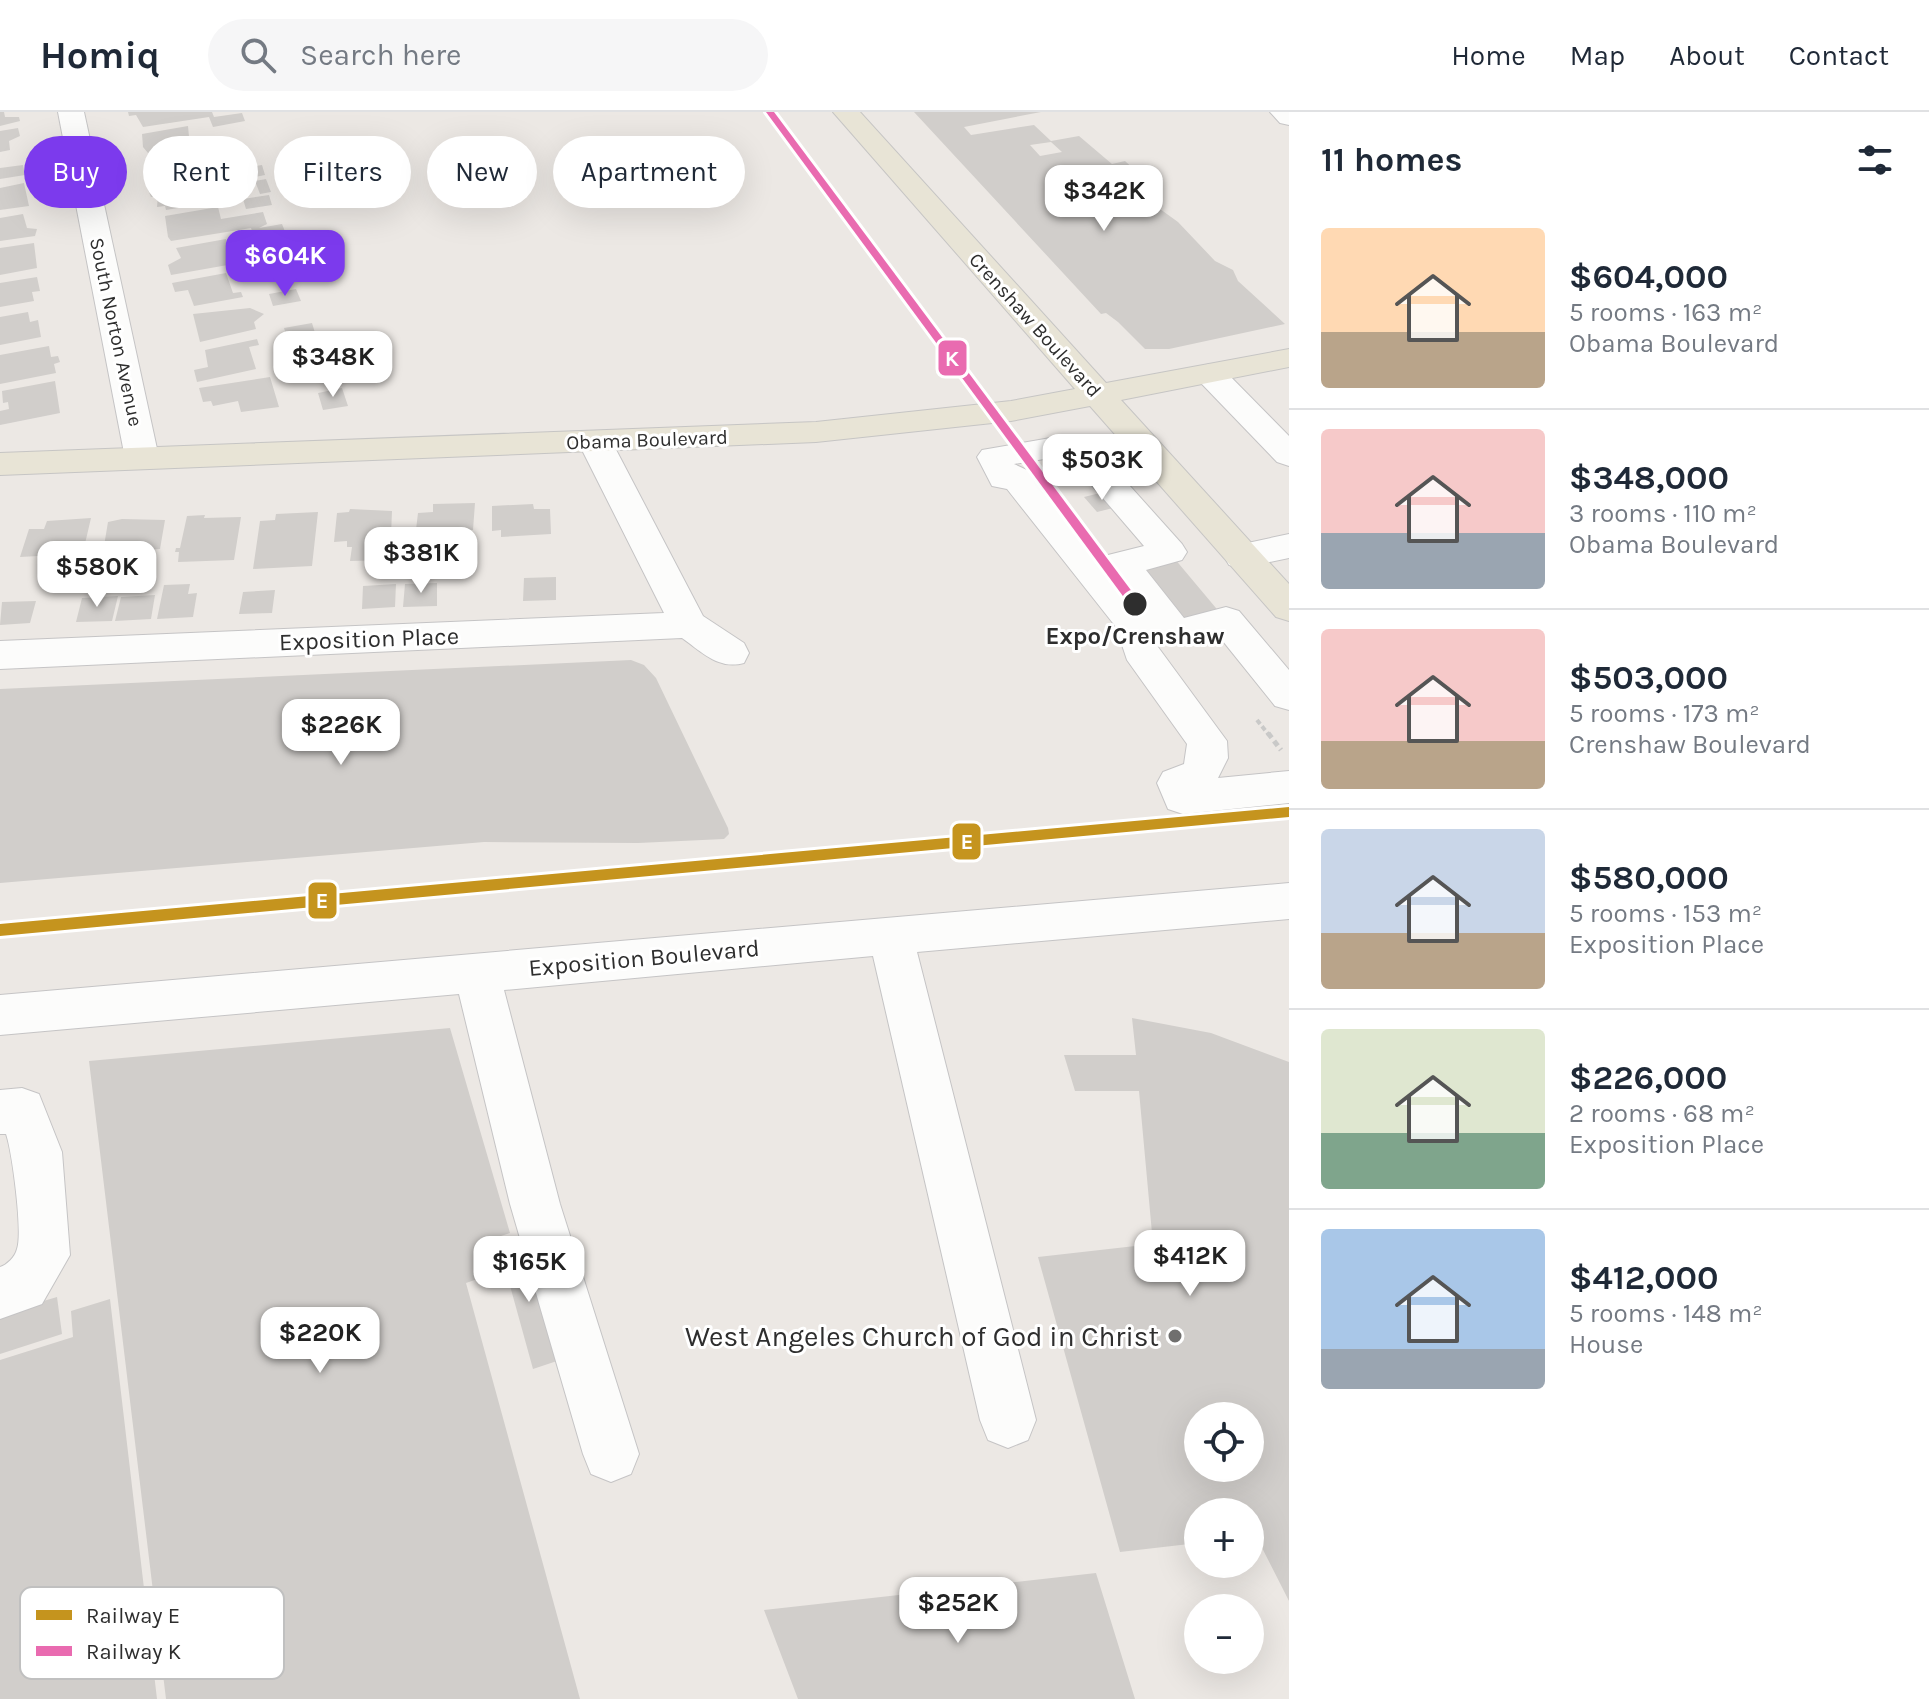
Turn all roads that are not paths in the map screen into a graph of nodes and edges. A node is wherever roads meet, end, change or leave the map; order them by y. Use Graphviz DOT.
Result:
graph roads {
  1 [pos="71,112"];
  2 [pos="846,112"];
  3 [pos="1283,112"];
  4 [pos="1289,117"];
  5 [pos="1289,358"];
  6 [pos="1210,374"];
  7 [pos="1099,397"];
  8 [pos="595,442"];
  9 [pos="1289,455"];
  10 [pos="142,458"];
  11 [pos="0,464"];
  12 [pos="1289,546"];
  13 [pos="1242,556"];
  14 [pos="1289,608"];
  15 [pos="689,625"];
  16 [pos="730,653"];
  17 [pos="0,655"];
  18 [pos="1289,696"];
  19 [pos="1289,787"];
  20 [pos="1289,901"];
  21 [pos="891,937"];
  22 [pos="477,973"];
  23 [pos="0,1015"];
  24 [pos="0,1112"];
  25 [pos="0,1293"];
  26 [pos="1008,1420"];
  27 [pos="611,1454"];
  1 -- 10 [label="street, South Norton Avenue"];
  2 -- 7 [label="main road, Crenshaw Boulevard"];
  3 -- 4 [label="street"];
  5 -- 6 [label="main road, Obama Boulevard"];
  6 -- 7 [label="main road, Obama Boulevard"];
  6 -- 9 [label="street"];
  7 -- 8 [label="main road, Obama Boulevard"];
  7 -- 13 [label="main road, Crenshaw Boulevard"];
  8 -- 10 [label="main road, Obama Boulevard"];
  8 -- 15 [label="street"];
  10 -- 11 [label="main road, Obama Boulevard"];
  12 -- 13 [label="street"];
  13 -- 14 [label="main road, Crenshaw Boulevard"];
  15 -- 16 [label="street"];
  15 -- 17 [label="street, Exposition Place"];
  18 -- 19 [label="street"];
  20 -- 21 [label="street, Exposition Boulevard"];
  21 -- 22 [label="street, Exposition Boulevard"];
  21 -- 26 [label="street"];
  22 -- 23 [label="street, Exposition Boulevard"];
  22 -- 27 [label="street"];
  24 -- 25 [label="street"];
}
